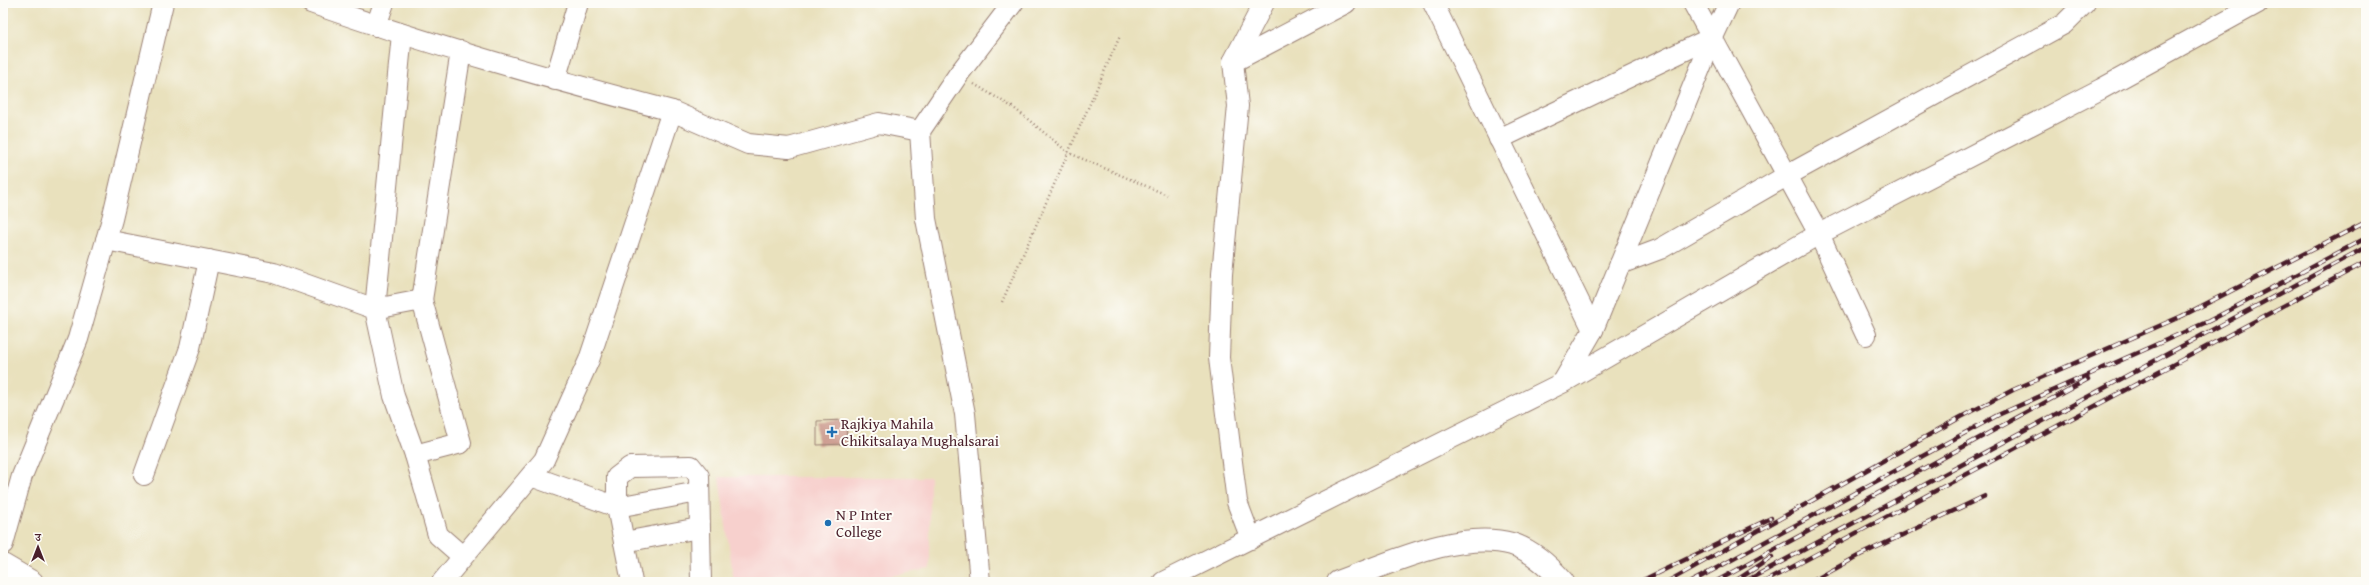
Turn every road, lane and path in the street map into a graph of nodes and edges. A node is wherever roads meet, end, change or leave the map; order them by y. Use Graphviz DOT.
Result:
graph roads {
  1 [pos="163,3"];
  2 [pos="311,3"];
  3 [pos="384,3"];
  4 [pos="578,3"];
  5 [pos="1013,3"];
  6 [pos="1264,3"];
  7 [pos="1346,3"];
  8 [pos="1433,3"];
  9 [pos="1694,3"];
  10 [pos="1729,3"];
  11 [pos="2085,3"];
  12 [pos="2258,3"];
  13 [pos="376,26"];
  14 [pos="402,34"];
  15 [pos="1120,36"];
  16 [pos="1713,36"];
  17 [pos="461,51"];
  18 [pos="1233,62"];
  19 [pos="958,75"];
  20 [pos="555,80"];
  21 [pos="672,111"];
  22 [pos="920,131"];
  23 [pos="1500,139"];
  24 [pos="1069,153"];
  25 [pos="1788,175"];
  26 [pos="1167,195"];
  27 [pos="1820,234"];
  28 [pos="106,240"];
  29 [pos="209,260"];
  30 [pos="1620,264"];
  31 [pos="422,300"];
  32 [pos="1002,302"];
  33 [pos="375,309"];
  34 [pos="1593,330"];
  35 [pos="1866,335"];
  36 [pos="1562,383"];
  37 [pos="415,455"];
  38 [pos="144,475"];
  39 [pos="532,476"];
  40 [pos="698,492"];
  41 [pos="618,507"];
  42 [pos="699,528"];
  43 [pos="1251,539"];
  44 [pos="624,542"];
  45 [pos="3,544"];
  46 [pos="462,556"];
  47 [pos="3,565"];
  48 [pos="32,582"];
  49 [pos="442,582"];
  50 [pos="632,582"];
  51 [pos="702,582"];
  52 [pos="980,582"];
  53 [pos="1163,582"];
  54 [pos="1338,582"];
  55 [pos="1563,582"];
  1 -- 28 [label="street"];
  2 -- 13 [label="street"];
  3 -- 13 [label="street"];
  4 -- 20 [label="street"];
  5 -- 19 [label="street"];
  6 -- 18 [label="street"];
  7 -- 18 [label="street"];
  8 -- 23 [label="street"];
  9 -- 16 [label="street"];
  10 -- 16 [label="street"];
  11 -- 25 [label="street"];
  12 -- 27 [label="street"];
  13 -- 14 [label="street"];
  14 -- 17 [label="street"];
  14 -- 33 [label="street"];
  15 -- 24 [label="path"];
  16 -- 23 [label="street"];
  16 -- 25 [label="street"];
  16 -- 30 [label="street"];
  17 -- 20 [label="street"];
  17 -- 31 [label="street"];
  18 -- 43 [label="street"];
  19 -- 22 [label="street"];
  19 -- 24 [label="path"];
  20 -- 21 [label="street"];
  21 -- 22 [label="street"];
  21 -- 39 [label="street"];
  22 -- 52 [label="street"];
  23 -- 34 [label="street"];
  24 -- 26 [label="path"];
  24 -- 32 [label="path"];
  25 -- 27 [label="street"];
  25 -- 30 [label="street"];
  27 -- 35 [label="street"];
  27 -- 36 [label="street"];
  28 -- 29 [label="street"];
  28 -- 45 [label="street"];
  29 -- 33 [label="street"];
  29 -- 38 [label="street"];
  30 -- 34 [label="street"];
  31 -- 33 [label="street"];
  31 -- 37 [label="street"];
  33 -- 37 [label="street"];
  34 -- 36 [label="street"];
  36 -- 43 [label="street"];
  37 -- 46 [label="street"];
  39 -- 41 [label="street"];
  39 -- 46 [label="street"];
  40 -- 41 [label="street"];
  40 -- 41 [label="street"];
  40 -- 42 [label="street"];
  41 -- 44 [label="street"];
  42 -- 44 [label="street"];
  42 -- 51 [label="street"];
  43 -- 53 [label="street"];
  44 -- 50 [label="street"];
  46 -- 49 [label="street"];
  47 -- 48 [label="highway"];
  54 -- 55 [label="highway"];
}
